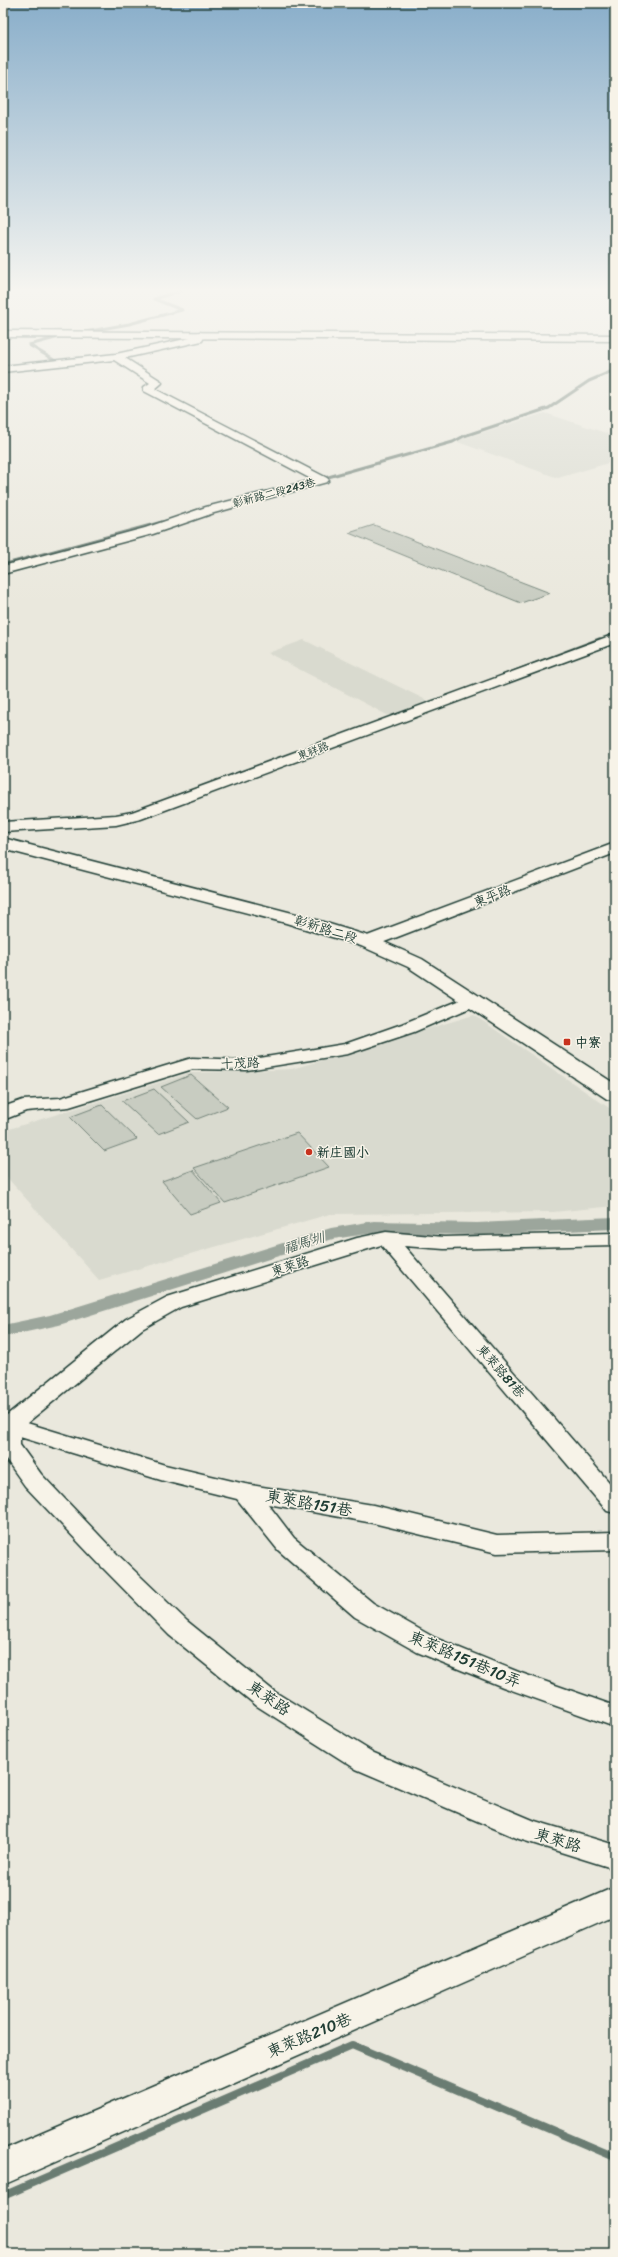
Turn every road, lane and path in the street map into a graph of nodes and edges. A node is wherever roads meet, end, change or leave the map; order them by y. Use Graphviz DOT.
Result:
graph roads {
  1 [pos="158,394"];
  2 [pos="3,570"];
  3 [pos="615,638"];
  4 [pos="3,828"];
  5 [pos="3,843"];
  6 [pos="615,848"];
  7 [pos="368,942"];
  8 [pos="474,1000"];
  9 [pos="615,1094"];
  10 [pos="3,1114"];
  11 [pos="386,1238"];
  12 [pos="615,1239"];
  13 [pos="6,1424"];
  14 [pos="245,1492"];
  15 [pos="615,1505"];
  16 [pos="615,1541"];
  17 [pos="615,1716"];
  18 [pos="615,1857"];
  19 [pos="615,1901"];
  20 [pos="3,2168"];
  1 -- 2 [label="street, 彰新路二段243巷"];
  3 -- 4 [label="street, 東祥路"];
  5 -- 7 [label="main road, 彰新路二段"];
  6 -- 7 [label="street, 東平路"];
  7 -- 8 [label="main road, 彰新路二段"];
  8 -- 9 [label="main road, 彰新路二段"];
  8 -- 10 [label="street, 十茂路"];
  11 -- 12 [label="street, 東萊路"];
  11 -- 13 [label="street, 東萊路"];
  11 -- 15 [label="street, 東萊路81巷"];
  13 -- 14 [label="street, 東萊路151巷"];
  13 -- 18 [label="street, 東萊路"];
  14 -- 16 [label="street, 東萊路151巷"];
  14 -- 17 [label="street, 東萊路151巷10弄"];
  19 -- 20 [label="main road, 東萊路210巷"];
}
